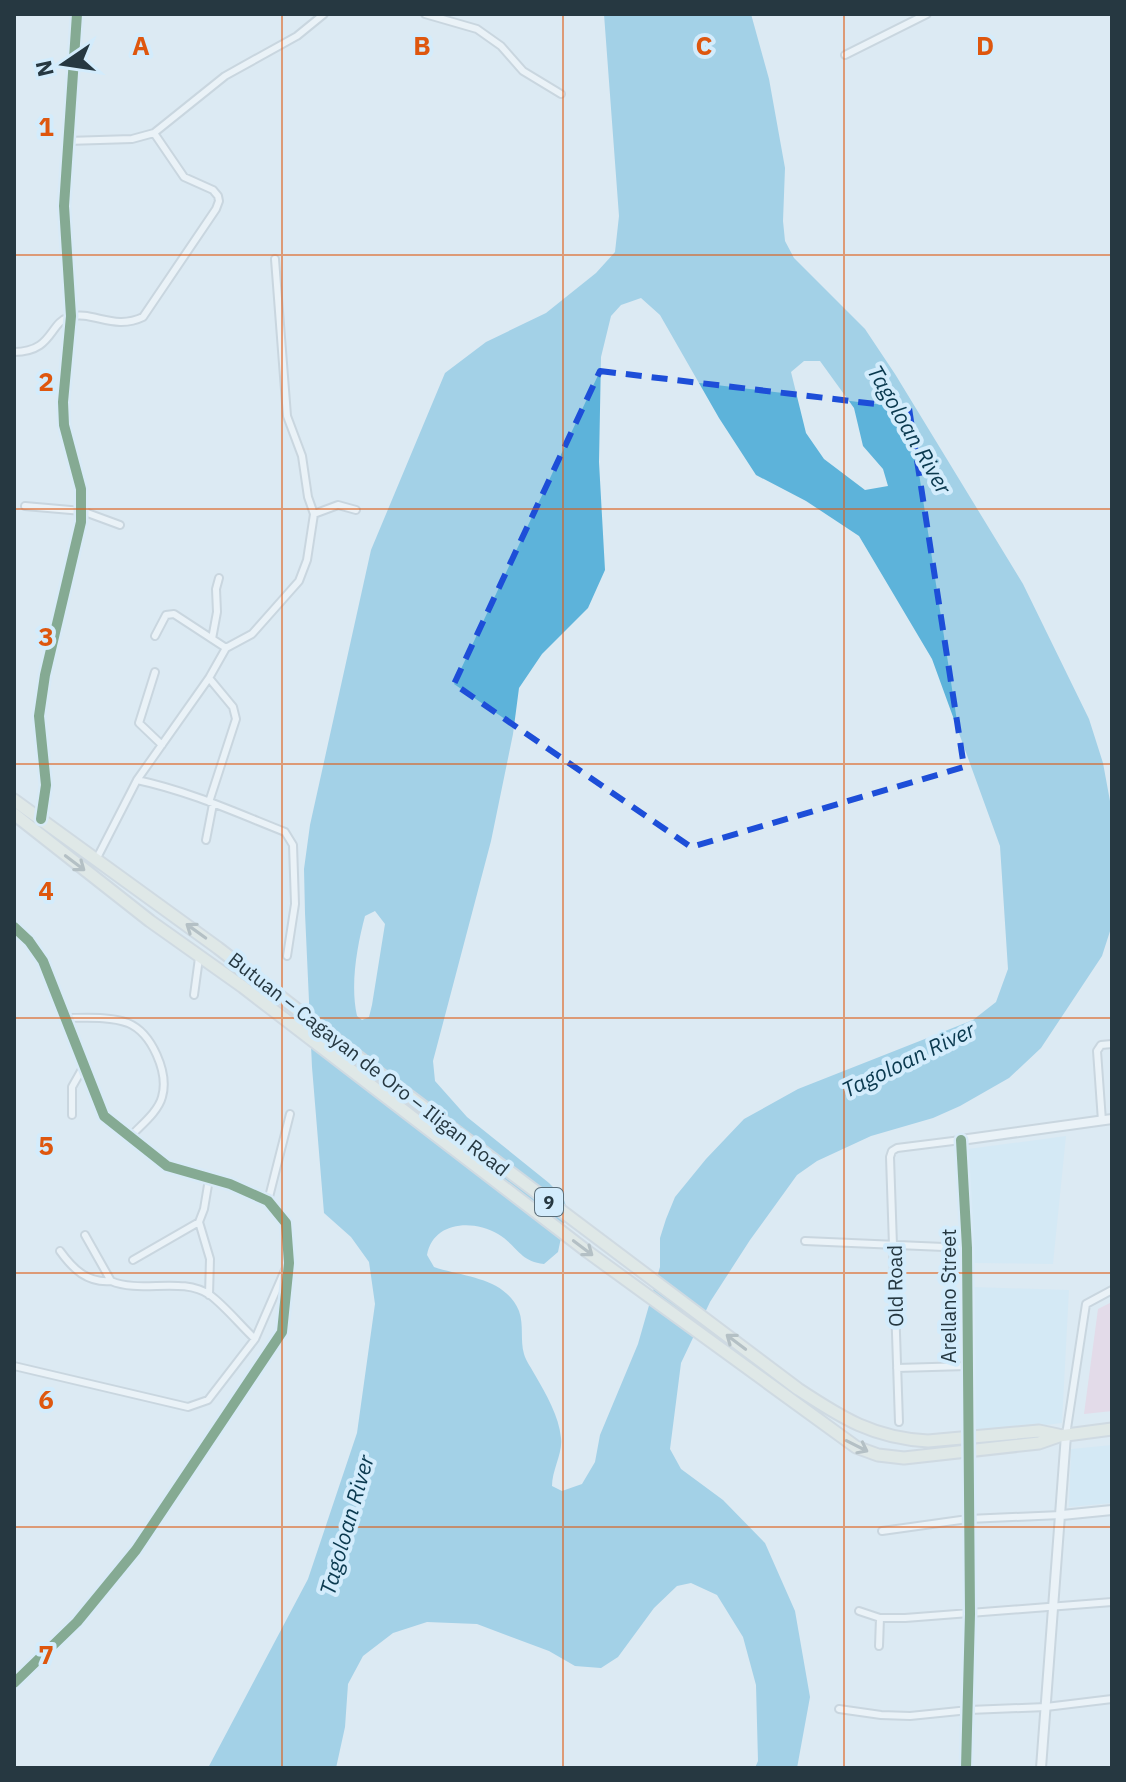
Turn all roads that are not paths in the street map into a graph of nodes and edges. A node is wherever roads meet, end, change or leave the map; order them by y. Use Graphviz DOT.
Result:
graph roads {
  1 [pos="77,14"];
  2 [pos="324,14"];
  3 [pos="425,14"];
  4 [pos="927,14"];
  5 [pos="845,55"];
  6 [pos="561,94"];
  7 [pos="154,133"];
  8 [pos="67,141"];
  9 [pos="275,259"];
  10 [pos="71,316"];
  11 [pos="15,354"];
  12 [pos="25,506"];
  13 [pos="356,510"];
  14 [pos="82,511"];
  15 [pos="314,514"];
  16 [pos="120,525"];
  17 [pos="219,578"];
  18 [pos="155,636"];
  19 [pos="212,639"];
  20 [pos="226,648"];
  21 [pos="155,672"];
  22 [pos="209,678"];
  23 [pos="162,745"];
  24 [pos="137,780"];
  25 [pos="14,800"];
  26 [pos="211,803"];
  27 [pos="14,814"];
  28 [pos="41,819"];
  29 [pos="206,840"];
  30 [pos="97,858"];
  31 [pos="14,927"];
  32 [pos="287,956"];
  33 [pos="199,958"];
  34 [pos="194,995"];
  35 [pos="66,1018"];
  36 [pos="1112,1044"];
  37 [pos="85,1064"];
  38 [pos="290,1114"];
  39 [pos="72,1115"];
  40 [pos="1107,1120"];
  41 [pos="131,1136"];
  42 [pos="961,1140"];
  43 [pos="209,1179"];
  44 [pos="268,1201"];
  45 [pos="199,1222"];
  46 [pos="85,1235"];
  47 [pos="805,1241"];
  48 [pos="895,1246"];
  49 [pos="967,1248"];
  50 [pos="60,1251"];
  51 [pos="133,1260"];
  52 [pos="289,1263"];
  53 [pos="111,1281"];
  54 [pos="1112,1290"];
  55 [pos="209,1295"];
  56 [pos="255,1339"];
  57 [pos="14,1366"];
  58 [pos="967,1366"];
  59 [pos="897,1368"];
  60 [pos="899,1422"];
  61 [pos="1112,1429"];
  62 [pos="1063,1435"];
  63 [pos="967,1438"];
  64 [pos="967,1451"];
  65 [pos="1112,1510"];
  66 [pos="1062,1515"];
  67 [pos="968,1519"];
  68 [pos="882,1531"];
  69 [pos="1112,1602"];
  70 [pos="1053,1608"];
  71 [pos="859,1611"];
  72 [pos="970,1614"];
  73 [pos="880,1618"];
  74 [pos="879,1646"];
  75 [pos="14,1683"];
  76 [pos="1112,1699"];
  77 [pos="1046,1707"];
  78 [pos="839,1709"];
  79 [pos="969,1710"];
  80 [pos="966,1768"];
  81 [pos="1041,1768"];
  1 -- 8 [label="street"];
  2 -- 7 [label="street"];
  3 -- 6 [label="street"];
  4 -- 5 [label="street"];
  7 -- 8 [label="street"];
  7 -- 10 [label="street"];
  8 -- 10 [label="street"];
  9 -- 15 [label="street"];
  10 -- 11 [label="street"];
  10 -- 14 [label="street"];
  12 -- 14 [label="street"];
  13 -- 15 [label="street"];
  14 -- 16 [label="street"];
  14 -- 28 [label="street"];
  15 -- 20 [label="street"];
  17 -- 19 [label="street"];
  18 -- 19 [label="street"];
  19 -- 20 [label="street"];
  20 -- 22 [label="street"];
  21 -- 23 [label="street"];
  22 -- 23 [label="street"];
  22 -- 26 [label="street"];
  23 -- 24 [label="street"];
  24 -- 26 [label="street"];
  24 -- 30 [label="street"];
  25 -- 28 [label="highway, Butuan – Cagayan de Oro – Iligan Road / 9"];
  26 -- 29 [label="street"];
  26 -- 32 [label="street"];
  27 -- 33 [label="highway, Butuan – Cagayan de Oro – Iligan Road / 9, one-way"];
  28 -- 30 [label="highway, Butuan – Cagayan de Oro – Iligan Road / 9"];
  63 -- 30 [label="highway, Butuan – Cagayan de Oro – Iligan Road / 9, one-way"];
  31 -- 35 [label="street"];
  33 -- 34 [label="street"];
  33 -- 64 [label="highway, Butuan – Cagayan de Oro – Iligan Road / 9, one-way"];
  35 -- 37 [label="street"];
  35 -- 41 [label="street"];
  36 -- 40 [label="street"];
  37 -- 39 [label="street"];
  37 -- 41 [label="street"];
  38 -- 44 [label="street"];
  40 -- 42 [label="street"];
  41 -- 43 [label="street"];
  42 -- 48 [label="street, Old Road"];
  42 -- 49 [label="street, Arellano Street"];
  43 -- 44 [label="street"];
  43 -- 45 [label="street"];
  44 -- 52 [label="street"];
  45 -- 51 [label="street"];
  45 -- 55 [label="street"];
  46 -- 53 [label="street"];
  47 -- 48 [label="street"];
  48 -- 49 [label="street"];
  48 -- 59 [label="street, Old Road"];
  49 -- 58 [label="street, Arellano Street"];
  50 -- 53 [label="street"];
  52 -- 56 [label="street"];
  52 -- 75 [label="street"];
  53 -- 55 [label="street"];
  54 -- 62 [label="street"];
  55 -- 56 [label="street"];
  56 -- 57 [label="street"];
  58 -- 59 [label="street"];
  58 -- 63 [label="street, Arellano Street"];
  59 -- 60 [label="street, Old Road"];
  61 -- 62 [label="highway, 9"];
  62 -- 63 [label="highway, 9"];
  62 -- 64 [label="highway, 9"];
  62 -- 66 [label="street"];
  63 -- 64 [label="street, Arellano Street"];
  64 -- 67 [label="street"];
  65 -- 66 [label="street"];
  66 -- 67 [label="street"];
  66 -- 70 [label="street"];
  67 -- 68 [label="street"];
  67 -- 72 [label="street"];
  69 -- 70 [label="street"];
  70 -- 72 [label="street"];
  70 -- 77 [label="street"];
  71 -- 73 [label="street"];
  72 -- 73 [label="street"];
  72 -- 79 [label="street"];
  73 -- 74 [label="street"];
  76 -- 77 [label="street"];
  77 -- 79 [label="street"];
  77 -- 81 [label="street"];
  78 -- 79 [label="street"];
  79 -- 80 [label="street"];
}
